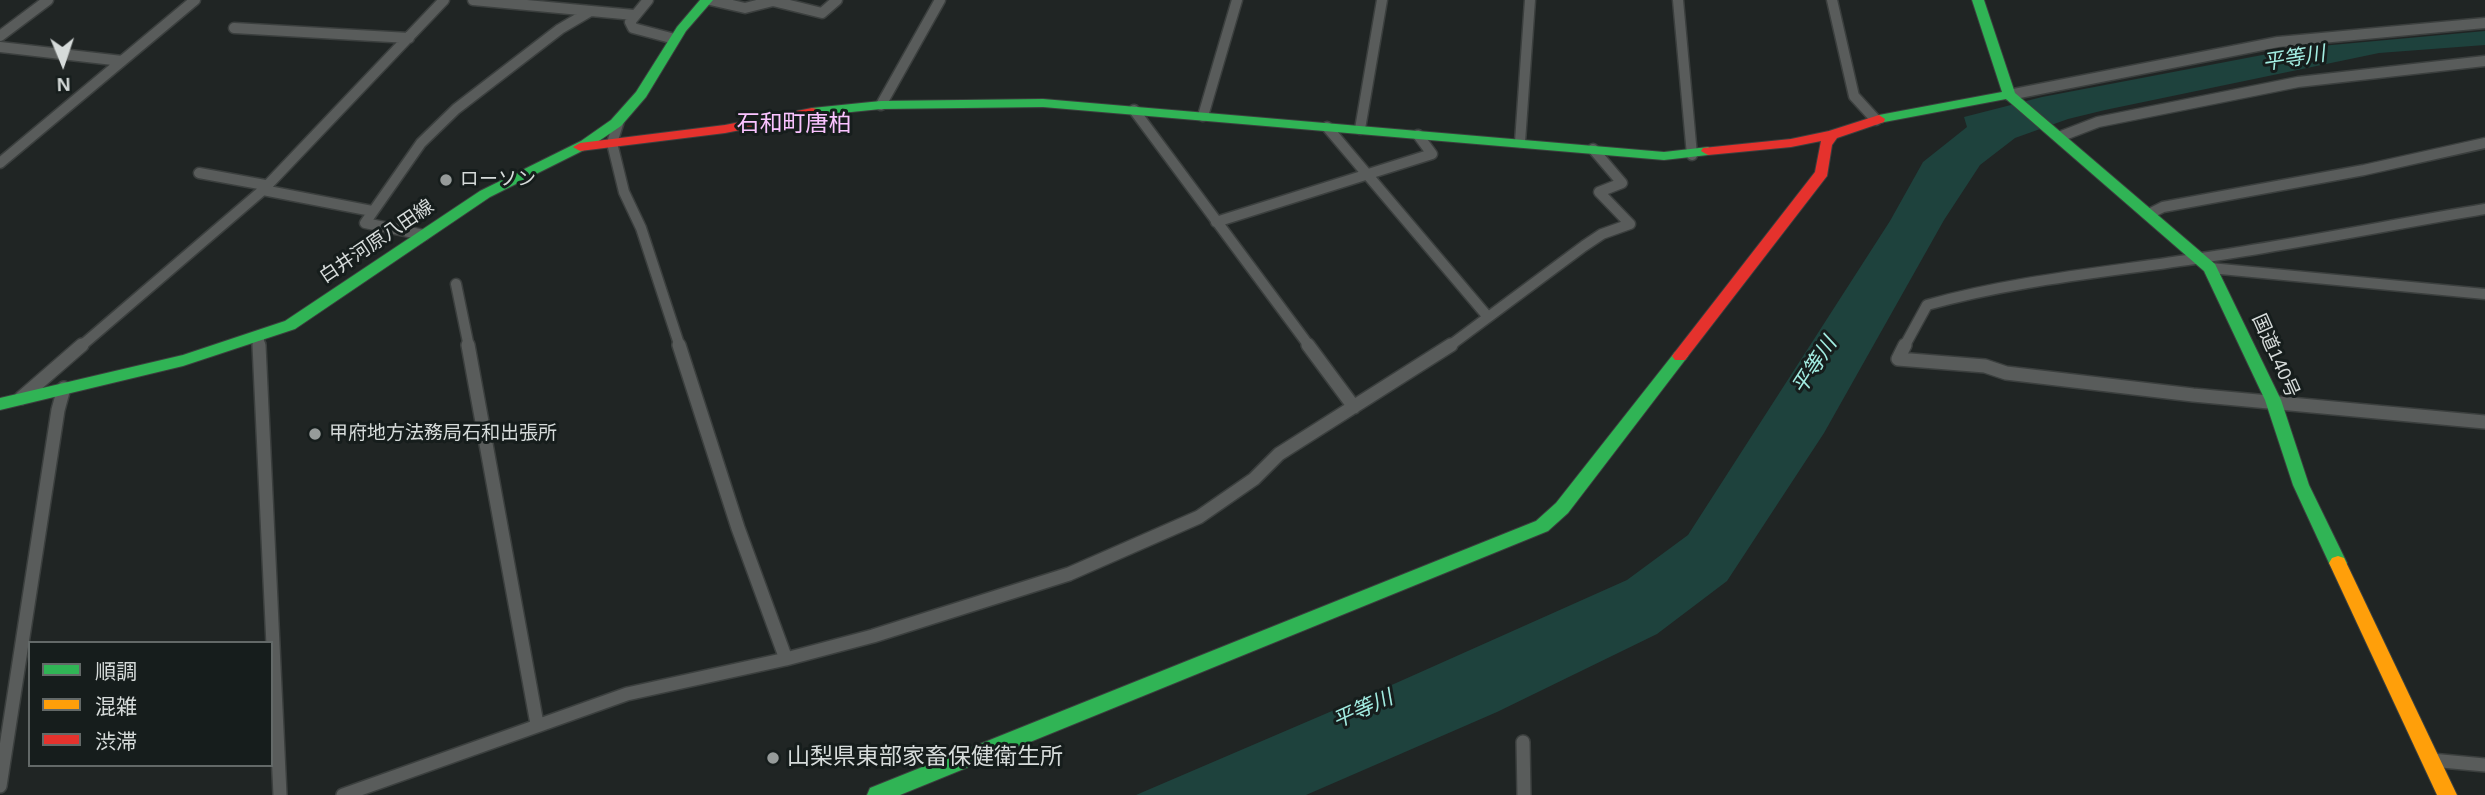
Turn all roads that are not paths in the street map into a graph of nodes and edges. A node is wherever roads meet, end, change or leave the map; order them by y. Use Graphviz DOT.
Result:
graph roads {
  1 [pos="48,0"];
  2 [pos="195,0"];
  3 [pos="444,0"];
  4 [pos="472,0"];
  5 [pos="648,0"];
  6 [pos="708,0"];
  7 [pos="837,0"];
  8 [pos="940,0"];
  9 [pos="1237,0"];
  10 [pos="1382,0"];
  11 [pos="1530,0"];
  12 [pos="1678,0"];
  13 [pos="1832,0"];
  14 [pos="1978,0"];
  15 [pos="589,12"];
  16 [pos="634,15"];
  17 [pos="2485,23"];
  18 [pos="234,28"];
  19 [pos="0,36"];
  20 [pos="409,38"];
  21 [pos="671,38"];
  22 [pos="0,47"];
  23 [pos="122,61"];
  24 [pos="2485,61"];
  25 [pos="2010,97"];
  26 [pos="881,105"];
  27 [pos="1135,110"];
  28 [pos="1203,116"];
  29 [pos="1876,120"];
  30 [pos="618,121"];
  31 [pos="1327,127"];
  32 [pos="1360,129"];
  33 [pos="1418,135"];
  34 [pos="1832,135"];
  35 [pos="2058,136"];
  36 [pos="1520,142"];
  37 [pos="612,143"];
  38 [pos="2485,143"];
  39 [pos="580,147"];
  40 [pos="1593,149"];
  41 [pos="1692,155"];
  42 [pos="0,163"];
  43 [pos="199,173"];
  44 [pos="1366,173"];
  45 [pos="264,188"];
  46 [pos="2485,209"];
  47 [pos="372,211"];
  48 [pos="2149,214"];
  49 [pos="1216,222"];
  50 [pos="424,235"];
  51 [pos="2206,263"];
  52 [pos="456,284"];
  53 [pos="2485,294"];
  54 [pos="1488,317"];
  55 [pos="259,339"];
  56 [pos="64,388"];
  57 [pos="21,398"];
  58 [pos="2273,400"];
  59 [pos="0,404"];
  60 [pos="1354,407"];
  61 [pos="2485,422"];
  62 [pos="273,641"];
  63 [pos="273,643"];
  64 [pos="786,659"];
  65 [pos="537,724"];
  66 [pos="1523,742"];
  67 [pos="2431,760"];
  68 [pos="2485,765"];
  69 [pos="0,786"];
  70 [pos="280,795"];
  71 [pos="344,795"];
  72 [pos="877,795"];
  73 [pos="1524,795"];
  74 [pos="2447,795"];
  1 -- 19 [label="street"];
  2 -- 23 [label="street"];
  3 -- 20 [label="street"];
  4 -- 15 [label="street"];
  5 -- 16 [label="street"];
  6 -- 7 [label="street"];
  6 -- 21 [label="main road, 白井河原八田線"];
  8 -- 26 [label="street"];
  9 -- 28 [label="street"];
  10 -- 32 [label="street"];
  11 -- 36 [label="street"];
  12 -- 41 [label="street"];
  13 -- 29 [label="street"];
  14 -- 25 [label="main road"];
  15 -- 16 [label="street"];
  15 -- 47 [label="street"];
  16 -- 21 [label="street"];
  17 -- 25 [label="street"];
  18 -- 20 [label="street"];
  20 -- 45 [label="street"];
  21 -- 30 [label="main road, 白井河原八田線"];
  22 -- 23 [label="street"];
  23 -- 42 [label="street"];
  24 -- 35 [label="street"];
  25 -- 29 [label="main road"];
  25 -- 35 [label="main road, 国道140号"];
  26 -- 27 [label="main road"];
  26 -- 37 [label="main road"];
  27 -- 28 [label="main road"];
  27 -- 49 [label="street"];
  28 -- 31 [label="main road"];
  29 -- 34 [label="main road"];
  30 -- 37 [label="street"];
  30 -- 39 [label="main road, 白井河原八田線"];
  31 -- 32 [label="main road"];
  31 -- 44 [label="street"];
  32 -- 33 [label="main road"];
  33 -- 36 [label="main road"];
  33 -- 44 [label="street"];
  34 -- 41 [label="main road"];
  34 -- 72 [label="main road"];
  35 -- 48 [label="main road, 国道140号"];
  36 -- 40 [label="main road"];
  37 -- 39 [label="main road"];
  37 -- 64 [label="street"];
  38 -- 48 [label="street"];
  39 -- 50 [label="main road, 白井河原八田線"];
  40 -- 41 [label="main road"];
  40 -- 54 [label="street"];
  43 -- 45 [label="street"];
  44 -- 49 [label="street"];
  44 -- 54 [label="street"];
  45 -- 47 [label="street"];
  45 -- 57 [label="street"];
  46 -- 51 [label="street"];
  47 -- 50 [label="street"];
  48 -- 51 [label="main road, 国道140号"];
  49 -- 60 [label="street"];
  50 -- 55 [label="main road, 白井河原八田線"];
  51 -- 53 [label="street"];
  51 -- 58 [label="main road, 国道140号"];
  51 -- 58 [label="street"];
  52 -- 65 [label="street"];
  54 -- 60 [label="street"];
  55 -- 56 [label="main road, 白井河原八田線"];
  55 -- 62 [label="street"];
  56 -- 57 [label="main road, 白井河原八田線"];
  56 -- 69 [label="street"];
  57 -- 59 [label="main road, 白井河原八田線"];
  58 -- 61 [label="street"];
  58 -- 67 [label="main road, 国道140号"];
  60 -- 64 [label="street"];
  63 -- 70 [label="street"];
  64 -- 65 [label="street"];
  65 -- 71 [label="street"];
  66 -- 73 [label="street"];
  67 -- 68 [label="street"];
  67 -- 74 [label="main road, 国道140号"];
}
